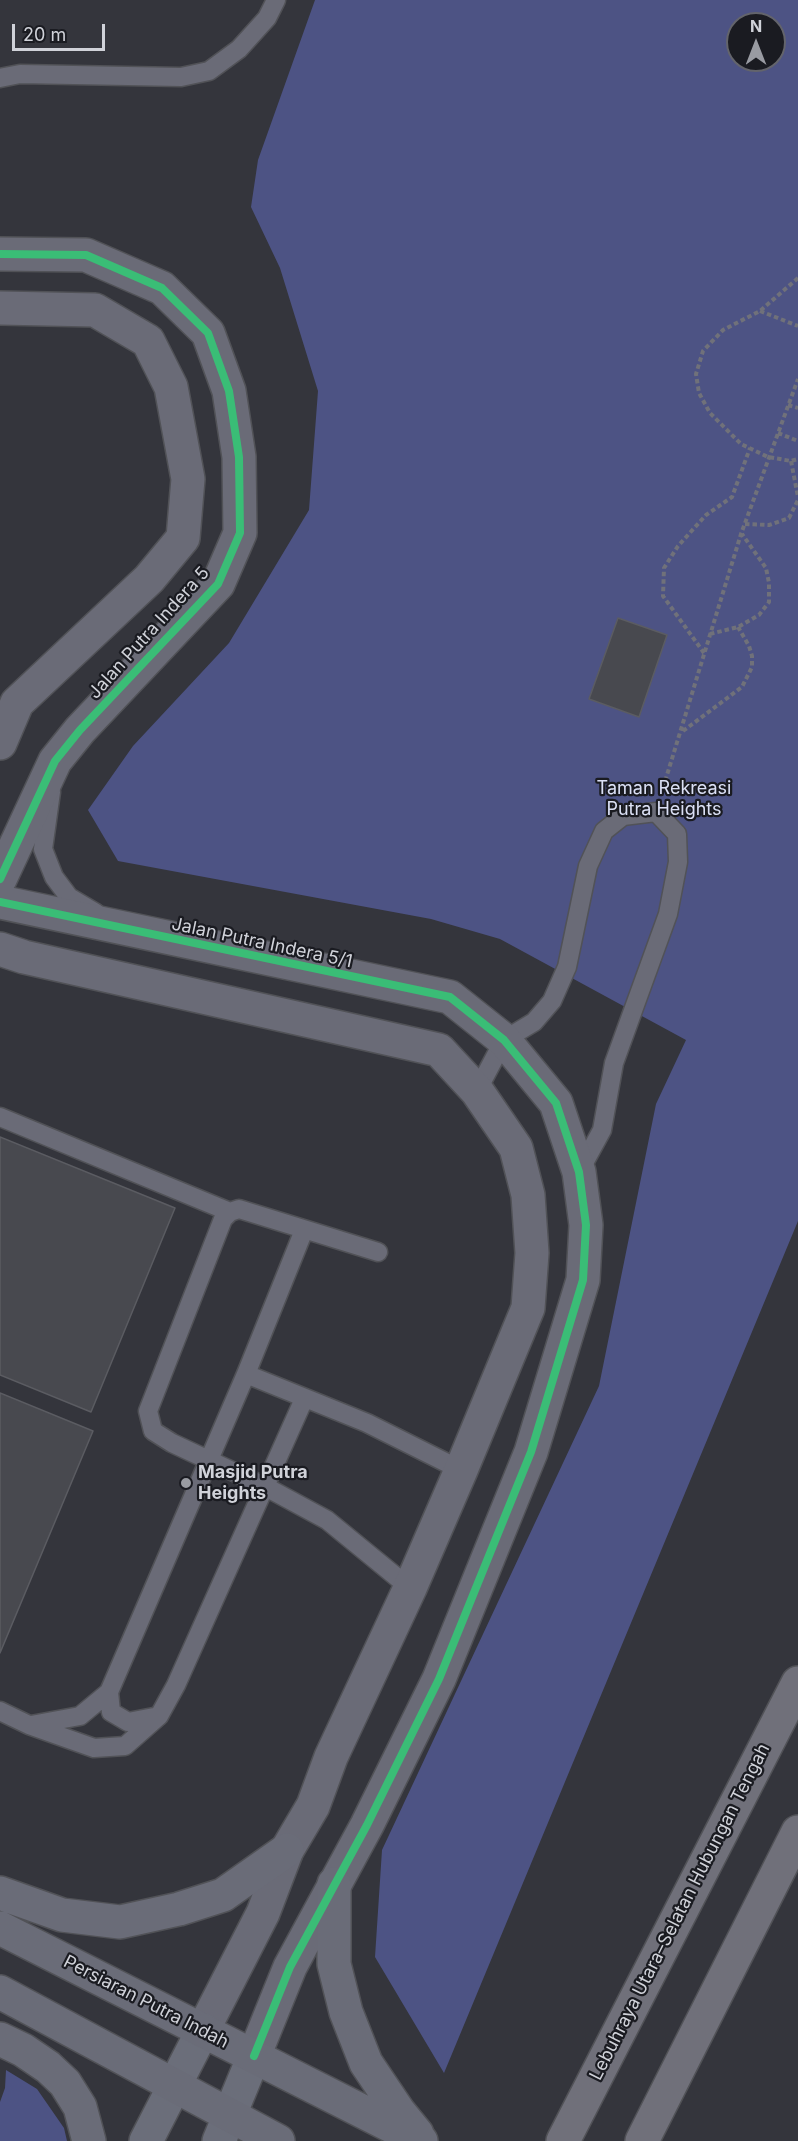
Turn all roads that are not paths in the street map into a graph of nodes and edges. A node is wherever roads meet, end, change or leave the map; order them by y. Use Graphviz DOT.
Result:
graph roads {
  1 [pos="276,0"];
  2 [pos="0,78"];
  3 [pos="0,254"];
  4 [pos="0,308"];
  5 [pos="0,743"];
  6 [pos="56,761"];
  7 [pos="0,879"];
  8 [pos="0,902"];
  9 [pos="122,929"];
  10 [pos="0,949"];
  11 [pos="504,1040"];
  12 [pos="477,1091"];
  13 [pos="0,1117"];
  14 [pos="579,1172"];
  15 [pos="230,1212"];
  16 [pos="304,1230"];
  17 [pos="378,1252"];
  18 [pos="246,1374"];
  19 [pos="304,1399"];
  20 [pos="209,1459"];
  21 [pos="461,1470"];
  22 [pos="264,1486"];
  23 [pos="410,1588"];
  24 [pos="798,1683"];
  25 [pos="109,1692"];
  26 [pos="0,1711"];
  27 [pos="159,1716"];
  28 [pos="29,1725"];
  29 [pos="798,1832"];
  30 [pos="287,1850"];
  31 [pos="334,1884"];
  32 [pos="0,1893"];
  33 [pos="0,1928"];
  34 [pos="0,1992"];
  35 [pos="203,2030"];
  36 [pos="0,2039"];
  37 [pos="254,2056"];
  38 [pos="175,2086"];
  39 [pos="224,2128"];
  40 [pos="88,2141"];
  41 [pos="146,2141"];
  42 [pos="278,2141"];
  43 [pos="422,2141"];
  44 [pos="563,2141"];
  45 [pos="642,2141"];
  1 -- 2 [label="lane"];
  3 -- 6 [label="street, Jalan Putra Indera 5"];
  4 -- 5 [label="street, Jalan Putra Indera 5"];
  6 -- 7 [label="street, Jalan Putra Indera 5"];
  6 -- 9 [label="lane"];
  8 -- 9 [label="street, Jalan Putra Indera 5/1"];
  9 -- 11 [label="street, Jalan Putra Indera 5/1"];
  10 -- 12 [label="street"];
  11 -- 12 [label="lane"];
  11 -- 14 [label="street, Jalan Putra Indera 5/1"];
  11 -- 14 [label="lane"];
  12 -- 21 [label="street"];
  13 -- 15 [label="lane"];
  14 -- 31 [label="street, Jalan Putra Indera 5/1"];
  15 -- 16 [label="lane"];
  15 -- 20 [label="lane"];
  16 -- 17 [label="lane"];
  16 -- 18 [label="lane"];
  18 -- 19 [label="lane"];
  18 -- 20 [label="lane"];
  19 -- 21 [label="lane"];
  19 -- 22 [label="lane"];
  20 -- 22 [label="lane"];
  20 -- 25 [label="lane"];
  21 -- 23 [label="street"];
  22 -- 23 [label="lane"];
  22 -- 27 [label="lane"];
  23 -- 30 [label="street"];
  24 -- 44 [label="highway, Lebuhraya Utara–Selatan Hubungan Tengah"];
  25 -- 27 [label="lane"];
  25 -- 28 [label="lane"];
  26 -- 28 [label="lane"];
  27 -- 28 [label="lane"];
  29 -- 45 [label="highway"];
  30 -- 32 [label="main road"];
  30 -- 35 [label="street"];
  31 -- 37 [label="street, Jalan Putra Indera 5/1"];
  31 -- 43 [label="main road"];
  33 -- 35 [label="main road, Persiaran Putra Indah"];
  34 -- 38 [label="main road"];
  35 -- 37 [label="main road, Persiaran Putra Indah"];
  35 -- 38 [label="main road"];
  36 -- 40 [label="main road"];
  37 -- 39 [label="main road"];
  37 -- 43 [label="main road, Persiaran Putra Indah"];
  38 -- 39 [label="main road"];
  38 -- 41 [label="main road"];
  39 -- 42 [label="main road"];
}
